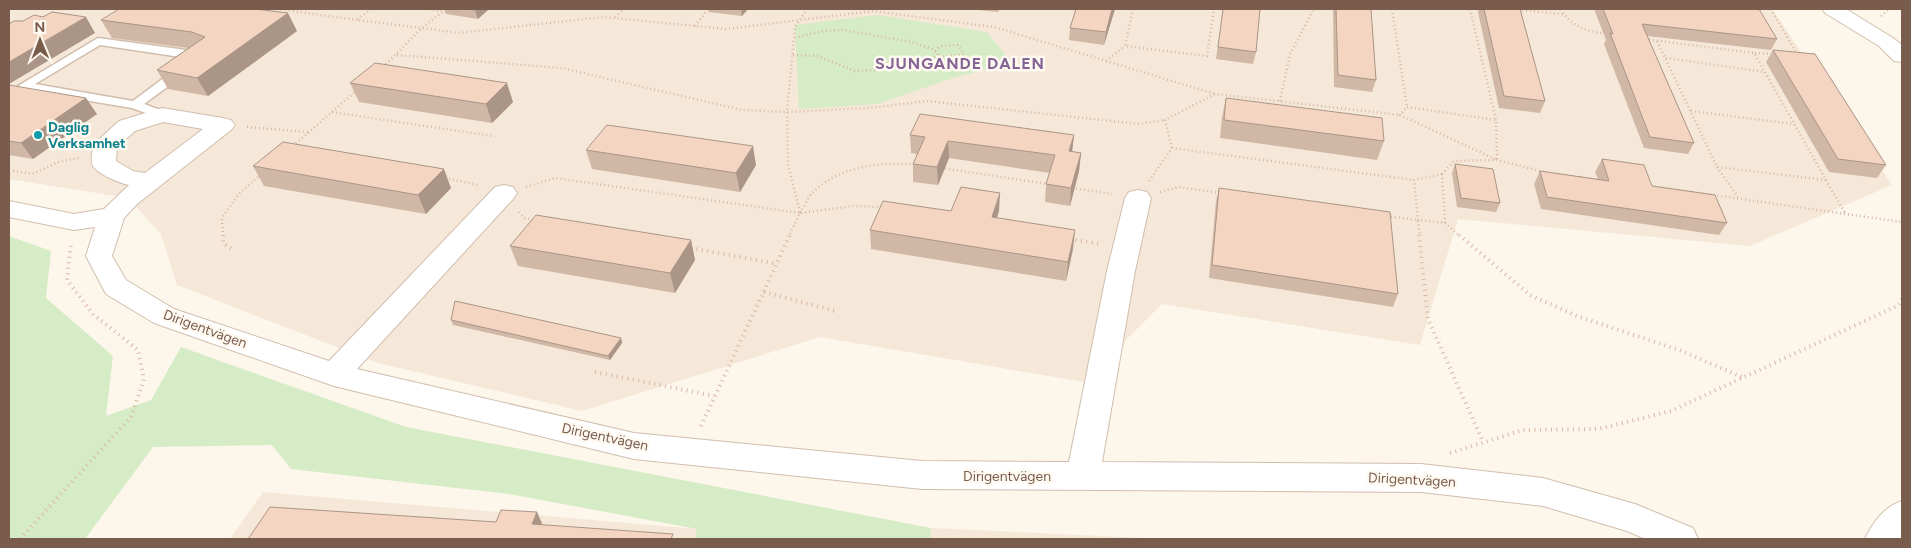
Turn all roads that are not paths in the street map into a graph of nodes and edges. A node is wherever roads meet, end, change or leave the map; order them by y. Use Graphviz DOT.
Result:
graph roads {
  1 [pos="1832,9"];
  2 [pos="1902,56"];
  3 [pos="135,105"];
  4 [pos="162,115"];
  5 [pos="149,181"];
  6 [pos="504,193"];
  7 [pos="1138,198"];
  8 [pos="9,209"];
  9 [pos="112,216"];
  10 [pos="334,375"];
  11 [pos="1083,476"];
  12 [pos="1902,514"];
  13 [pos="1681,539"];
  14 [pos="1882,539"];
  1 -- 2 [label="street"];
  3 -- 3 [label="lane"];
  3 -- 4 [label="lane"];
  4 -- 5 [label="street"];
  4 -- 5 [label="street, Dirigentvägen"];
  5 -- 9 [label="street, Dirigentvägen"];
  6 -- 10 [label="street"];
  7 -- 11 [label="street"];
  8 -- 9 [label="street"];
  9 -- 10 [label="street, Dirigentvägen"];
  10 -- 11 [label="street, Dirigentvägen"];
  11 -- 13 [label="street, Dirigentvägen"];
  12 -- 14 [label="street"];
}
